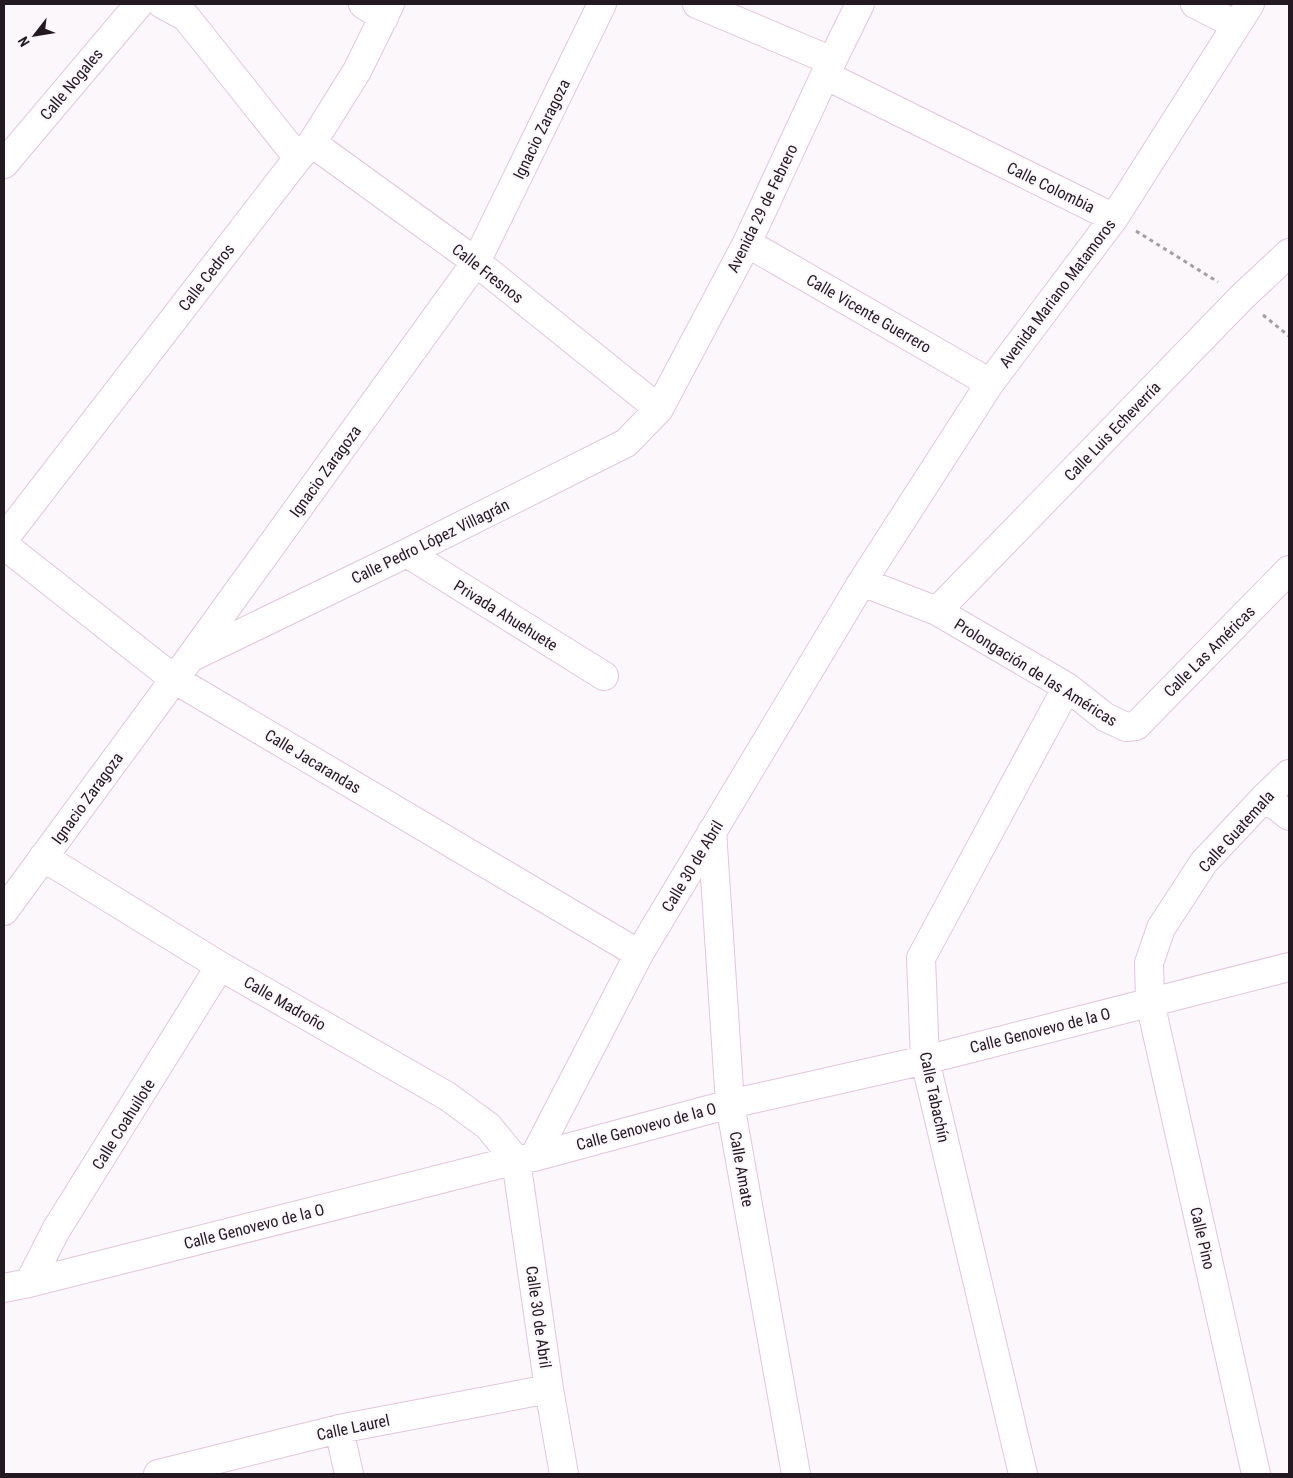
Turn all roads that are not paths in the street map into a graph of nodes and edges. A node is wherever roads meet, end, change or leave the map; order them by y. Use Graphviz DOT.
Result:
graph roads {
  1 [pos="139,4"];
  2 [pos="162,4"];
  3 [pos="602,4"];
  4 [pos="697,4"];
  5 [pos="860,4"];
  6 [pos="1195,4"];
  7 [pos="379,8"];
  8 [pos="1243,14"];
  9 [pos="829,68"];
  10 [pos="305,151"];
  11 [pos="4,164"];
  12 [pos="1114,218"];
  13 [pos="747,243"];
  14 [pos="1289,253"];
  15 [pos="476,262"];
  16 [pos="990,383"];
  17 [pos="659,409"];
  18 [pos="4,539"];
  19 [pos="4,545"];
  20 [pos="407,553"];
  21 [pos="1289,570"];
  22 [pos="862,582"];
  23 [pos="937,611"];
  24 [pos="182,669"];
  25 [pos="604,676"];
  26 [pos="1066,687"];
  27 [pos="1126,727"];
  28 [pos="1289,774"];
  29 [pos="1265,797"];
  30 [pos="1289,816"];
  31 [pos="712,831"];
  32 [pos="43,857"];
  33 [pos="4,910"];
  34 [pos="639,954"];
  35 [pos="220,966"];
  36 [pos="1289,967"];
  37 [pos="1150,1002"];
  38 [pos="925,1060"];
  39 [pos="730,1104"];
  40 [pos="525,1158"];
  41 [pos="16,1286"];
  42 [pos="549,1389"];
  43 [pos="339,1429"];
  44 [pos="158,1474"];
  45 [pos="349,1474"];
  46 [pos="564,1474"];
  47 [pos="796,1474"];
  48 [pos="1023,1474"];
  49 [pos="1256,1474"];
  1 -- 11 [label="street, Calle Nogales"];
  2 -- 10 [label="street, Calle Fresnos"];
  3 -- 15 [label="street, Ignacio Zaragoza"];
  4 -- 9 [label="street, Calle Colombia"];
  5 -- 9 [label="street, Avenida 29 de Febrero"];
  6 -- 8 [label="street"];
  7 -- 10 [label="street, Calle Cedros"];
  8 -- 12 [label="street, Avenida Mariano Matamoros"];
  9 -- 12 [label="street, Calle Colombia"];
  9 -- 13 [label="street, Avenida 29 de Febrero"];
  10 -- 15 [label="street, Calle Fresnos"];
  10 -- 18 [label="street, Calle Cedros"];
  12 -- 16 [label="street, Avenida Mariano Matamoros"];
  13 -- 16 [label="street, Calle Vicente Guerrero"];
  13 -- 17 [label="street, Avenida 29 de Febrero"];
  14 -- 23 [label="street, Calle Luis Echeverría"];
  15 -- 17 [label="street, Calle Fresnos"];
  15 -- 24 [label="street, Ignacio Zaragoza"];
  16 -- 22 [label="street, Avenida Mariano Matamoros"];
  17 -- 20 [label="street, Calle Pedro López Villagrán"];
  19 -- 24 [label="street, Calle Jacarandas"];
  20 -- 24 [label="street, Calle Pedro López Villagrán"];
  20 -- 25 [label="street, Privada Ahuehuete"];
  21 -- 27 [label="street, Calle Las Américas"];
  22 -- 23 [label="street, Prolongación de las Américas"];
  22 -- 31 [label="street, Calle 30 de Abril"];
  23 -- 26 [label="street, Prolongación de las Américas"];
  24 -- 32 [label="street, Ignacio Zaragoza"];
  24 -- 34 [label="street, Calle Jacarandas"];
  26 -- 27 [label="street, Prolongación de las Américas"];
  26 -- 38 [label="street, Calle Tabachín"];
  28 -- 29 [label="street, Calle Guatemala"];
  29 -- 30 [label="street"];
  29 -- 37 [label="street, Calle Guatemala"];
  31 -- 34 [label="street, Calle 30 de Abril"];
  31 -- 39 [label="street, Calle Amate"];
  32 -- 33 [label="street, Ignacio Zaragoza"];
  32 -- 35 [label="street, Calle Madroño"];
  34 -- 40 [label="street, Calle 30 de Abril"];
  35 -- 40 [label="street, Calle Madroño"];
  35 -- 41 [label="street, Calle Coahuilote"];
  36 -- 37 [label="street, Calle Genovevo de la O"];
  37 -- 38 [label="street, Calle Genovevo de la O"];
  37 -- 49 [label="street, Calle Pino"];
  38 -- 39 [label="street, Calle Genovevo de la O"];
  38 -- 48 [label="street, Calle Tabachín"];
  39 -- 40 [label="street, Calle Genovevo de la O"];
  39 -- 47 [label="street, Calle Amate"];
  40 -- 41 [label="street, Calle Genovevo de la O"];
  40 -- 42 [label="street, Calle 30 de Abril"];
  42 -- 43 [label="street, Calle Laurel"];
  42 -- 46 [label="street, Calle 30 de Abril"];
  43 -- 44 [label="street, Calle Laurel"];
  43 -- 45 [label="street"];
}
